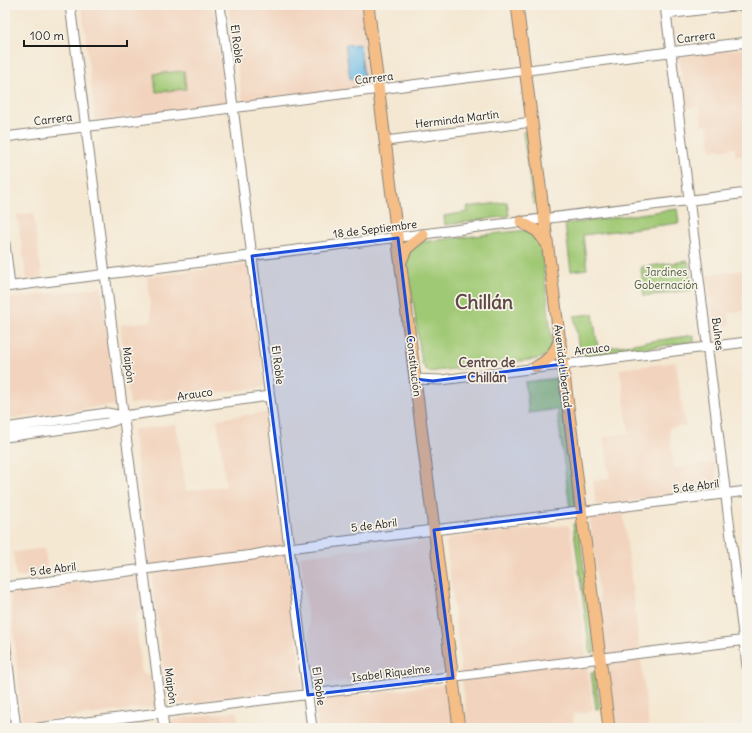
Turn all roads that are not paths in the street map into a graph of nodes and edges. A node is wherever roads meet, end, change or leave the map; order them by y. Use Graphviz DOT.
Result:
graph roads {
  1 [pos="70,5"];
  2 [pos="220,5"];
  3 [pos="368,5"];
  4 [pos="517,5"];
  5 [pos="741,5"];
  6 [pos="665,10"];
  7 [pos="747,42"];
  8 [pos="670,52"];
  9 [pos="525,70"];
  10 [pos="379,89"];
  11 [pos="233,108"];
  12 [pos="532,122"];
  13 [pos="86,127"];
  14 [pos="5,137"];
  15 [pos="386,141"];
  16 [pos="747,193"];
  17 [pos="689,201"];
  18 [pos="544,219"];
  19 [pos="521,222"];
  20 [pos="423,235"];
  21 [pos="398,238"];
  22 [pos="5,244"];
  23 [pos="548,245"];
  24 [pos="252,256"];
  25 [pos="401,261"];
  26 [pos="105,274"];
  27 [pos="8,286"];
  28 [pos="560,339"];
  29 [pos="747,342"];
  30 [pos="707,346"];
  31 [pos="563,364"];
  32 [pos="536,367"];
  33 [pos="415,379"];
  34 [pos="270,396"];
  35 [pos="123,416"];
  36 [pos="5,428"];
  37 [pos="5,437"];
  38 [pos="747,491"];
  39 [pos="726,494"];
  40 [pos="581,512"];
  41 [pos="434,530"];
  42 [pos="288,548"];
  43 [pos="142,569"];
  44 [pos="5,587"];
  45 [pos="745,640"];
  46 [pos="5,641"];
  47 [pos="600,658"];
  48 [pos="747,666"];
  49 [pos="453,678"];
  50 [pos="308,695"];
  51 [pos="162,713"];
  52 [pos="16,728"];
  53 [pos="38,728"];
  54 [pos="164,728"];
  55 [pos="312,728"];
  56 [pos="459,728"];
  57 [pos="609,728"];
  1 -- 13 [label="street, Maipón"];
  2 -- 11 [label="street, El Roble"];
  3 -- 10 [label="main road, Constitución"];
  4 -- 9 [label="main road, Avenida Libertad"];
  5 -- 6 [label="street"];
  6 -- 8 [label="street, Bulnes"];
  7 -- 8 [label="street, Carrera"];
  8 -- 9 [label="street, Carrera"];
  8 -- 17 [label="street, Bulnes"];
  9 -- 10 [label="street, Carrera"];
  9 -- 12 [label="main road, Avenida Libertad"];
  10 -- 11 [label="street, Carrera"];
  10 -- 15 [label="main road, Constitución"];
  11 -- 13 [label="street, Carrera"];
  11 -- 24 [label="street, El Roble"];
  12 -- 15 [label="street, Herminda Martín"];
  12 -- 18 [label="main road, Avenida Libertad"];
  13 -- 14 [label="street, Carrera"];
  13 -- 26 [label="street, Maipón"];
  15 -- 21 [label="main road, Constitución"];
  16 -- 17 [label="street, 18 de Septiembre"];
  17 -- 18 [label="street, 18 de Septiembre"];
  17 -- 30 [label="street, Bulnes"];
  18 -- 19 [label="street, 18 de Septiembre"];
  18 -- 23 [label="main road, Avenida Libertad"];
  19 -- 20 [label="street, 18 de Septiembre"];
  19 -- 23 [label="main road"];
  20 -- 21 [label="street, 18 de Septiembre"];
  20 -- 25 [label="main road"];
  21 -- 24 [label="street, 18 de Septiembre"];
  21 -- 25 [label="main road, Constitución"];
  22 -- 27 [label="street"];
  23 -- 28 [label="main road, Avenida Libertad"];
  24 -- 26 [label="street, 18 de Septiembre"];
  24 -- 34 [label="street, El Roble"];
  25 -- 33 [label="main road, Constitución"];
  26 -- 27 [label="street, 18 de Septiembre"];
  26 -- 35 [label="street, Maipón"];
  28 -- 31 [label="main road, Avenida Libertad"];
  28 -- 32 [label="main road"];
  29 -- 30 [label="street, Arauco"];
  30 -- 31 [label="street, Arauco"];
  30 -- 39 [label="street, Bulnes"];
  31 -- 32 [label="street, Arauco"];
  31 -- 40 [label="main road, Avenida Libertad"];
  32 -- 33 [label="street, Arauco"];
  33 -- 41 [label="main road, Constitución"];
  34 -- 35 [label="street, Arauco"];
  34 -- 42 [label="street, El Roble"];
  35 -- 36 [label="street, Arauco"];
  35 -- 37 [label="street, Arauco"];
  35 -- 43 [label="street, Maipón"];
  38 -- 39 [label="street, 5 de Abril"];
  39 -- 40 [label="street, 5 de Abril"];
  39 -- 45 [label="street, Bulnes"];
  40 -- 41 [label="street, 5 de Abril"];
  40 -- 47 [label="main road, Avenida Libertad"];
  41 -- 42 [label="street, 5 de Abril"];
  41 -- 49 [label="main road, Constitución"];
  42 -- 43 [label="street, 5 de Abril"];
  42 -- 50 [label="street, El Roble"];
  43 -- 44 [label="street, 5 de Abril"];
  43 -- 51 [label="street, Maipón"];
  45 -- 47 [label="street, Isabel Riquelme"];
  45 -- 48 [label="street, Bulnes"];
  46 -- 52 [label="street"];
  47 -- 49 [label="street, Isabel Riquelme"];
  47 -- 57 [label="main road, Avenida Libertad"];
  49 -- 50 [label="street, Isabel Riquelme"];
  49 -- 56 [label="main road, Constitución"];
  50 -- 51 [label="street, Isabel Riquelme"];
  50 -- 55 [label="street, El Roble"];
  51 -- 53 [label="street, Isabel Riquelme"];
  51 -- 54 [label="street, Maipón"];
}
